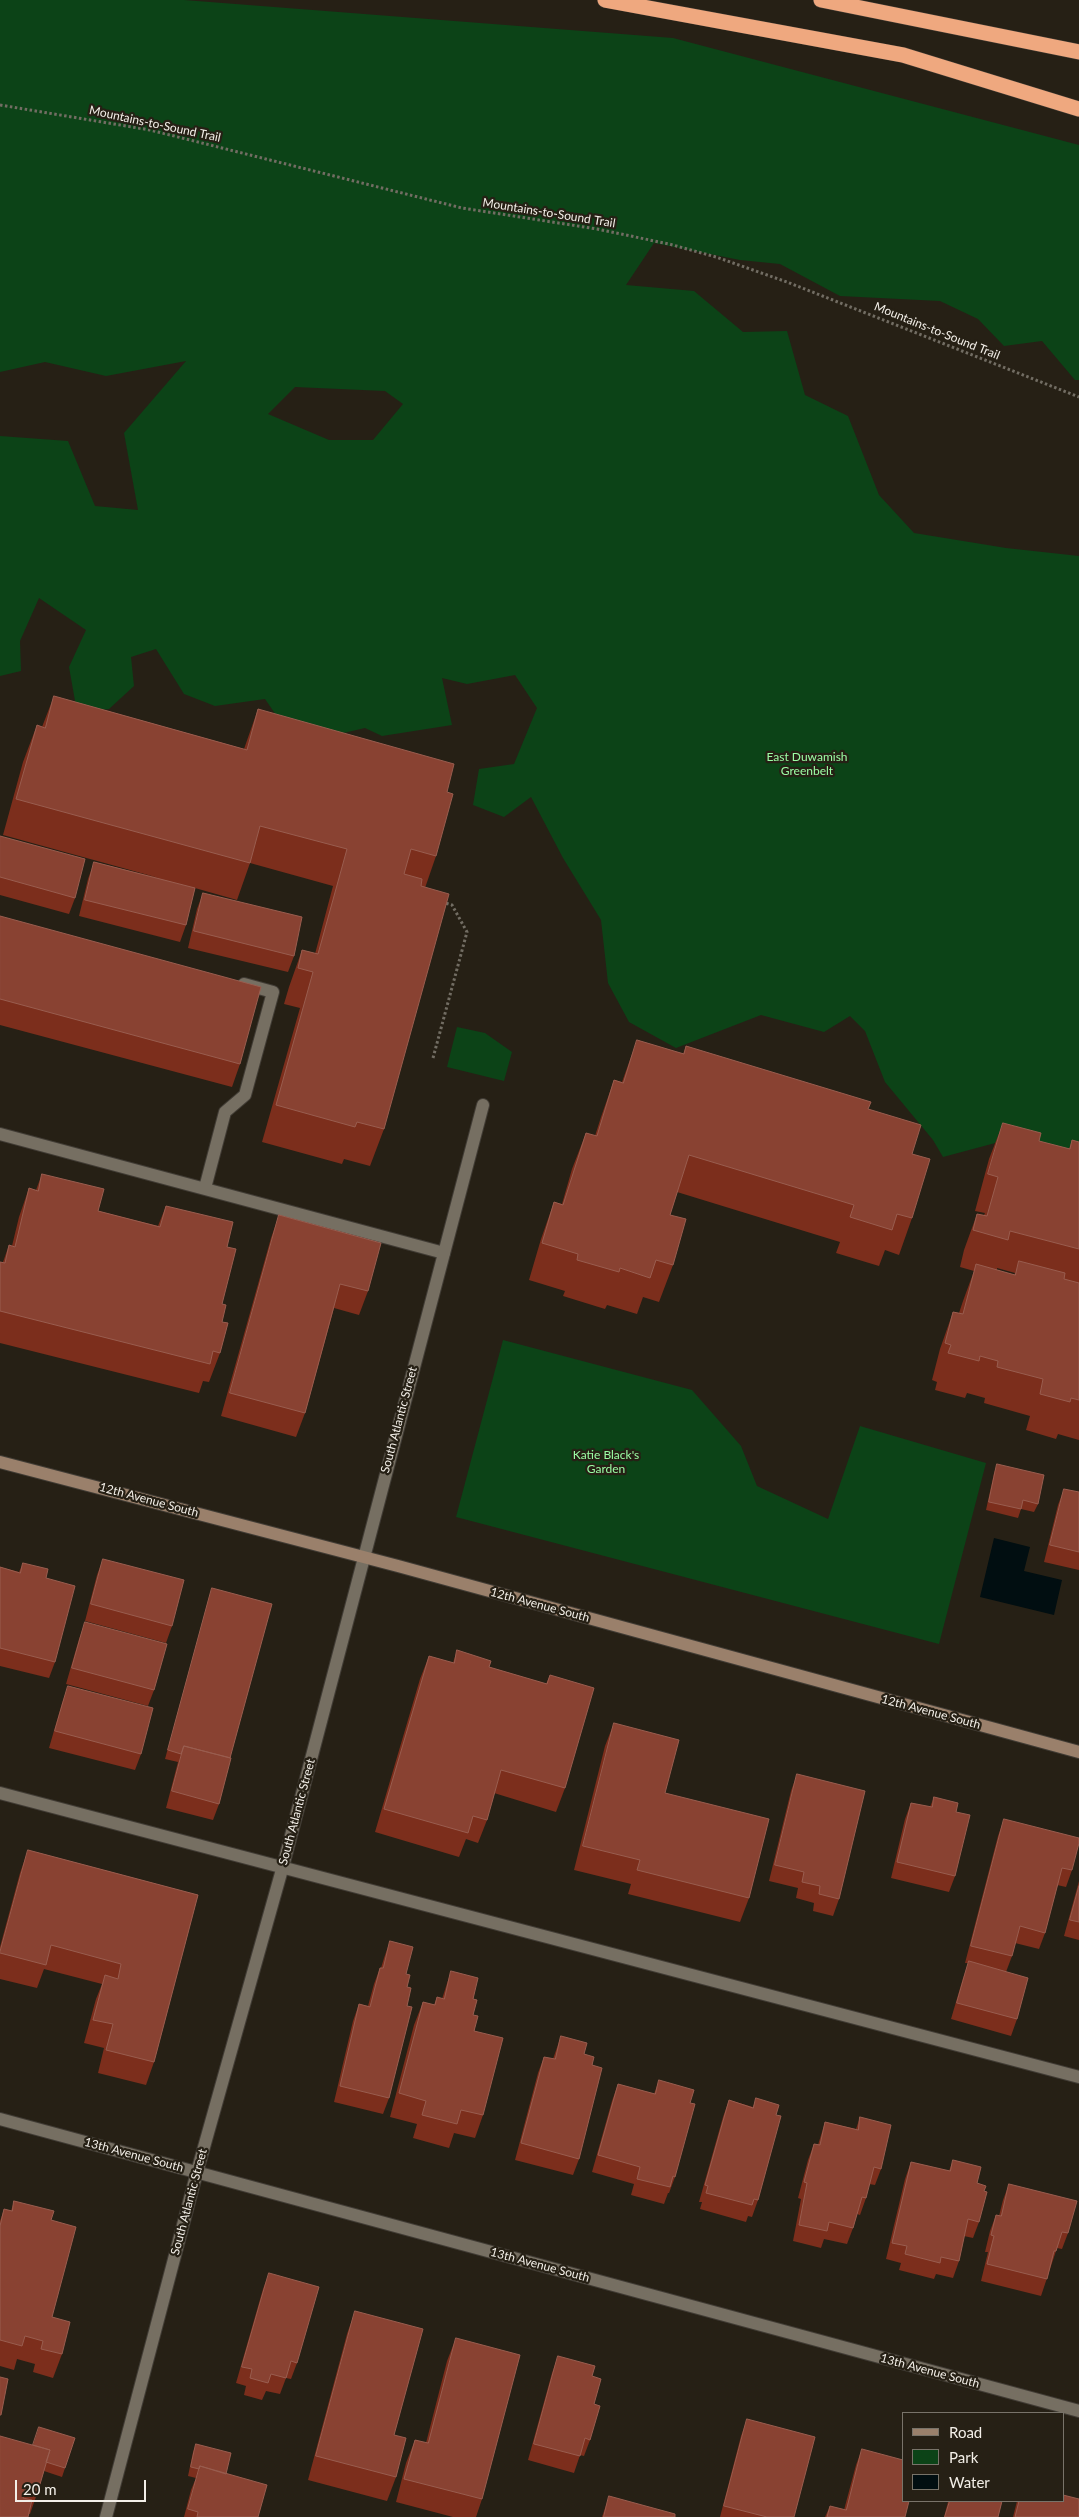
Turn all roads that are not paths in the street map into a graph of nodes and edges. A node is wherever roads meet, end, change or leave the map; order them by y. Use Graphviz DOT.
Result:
graph roads {
  1 [pos="606,0"];
  2 [pos="821,0"];
  3 [pos="1079,52"];
  4 [pos="1079,109"];
  5 [pos="236,982"];
  6 [pos="483,1105"];
  7 [pos="0,1134"];
  8 [pos="205,1188"];
  9 [pos="444,1253"];
  10 [pos="0,1462"];
  11 [pos="364,1556"];
  12 [pos="1079,1752"];
  13 [pos="0,1792"];
  14 [pos="283,1866"];
  15 [pos="1079,2077"];
  16 [pos="0,2119"];
  17 [pos="197,2172"];
  18 [pos="1079,2411"];
  19 [pos="106,2517"];
  1 -- 4 [label="highway"];
  2 -- 3 [label="highway"];
  5 -- 8 [label="street"];
  6 -- 9 [label="street, South Atlantic Street"];
  7 -- 8 [label="street"];
  8 -- 9 [label="street"];
  9 -- 11 [label="street, South Atlantic Street"];
  10 -- 11 [label="street, 12th Avenue South"];
  11 -- 12 [label="street, 12th Avenue South"];
  11 -- 14 [label="street, South Atlantic Street"];
  13 -- 14 [label="street"];
  14 -- 15 [label="street"];
  14 -- 17 [label="street, South Atlantic Street"];
  16 -- 17 [label="street, 13th Avenue South"];
  17 -- 18 [label="street, 13th Avenue South"];
  17 -- 19 [label="street, South Atlantic Street"];
}
